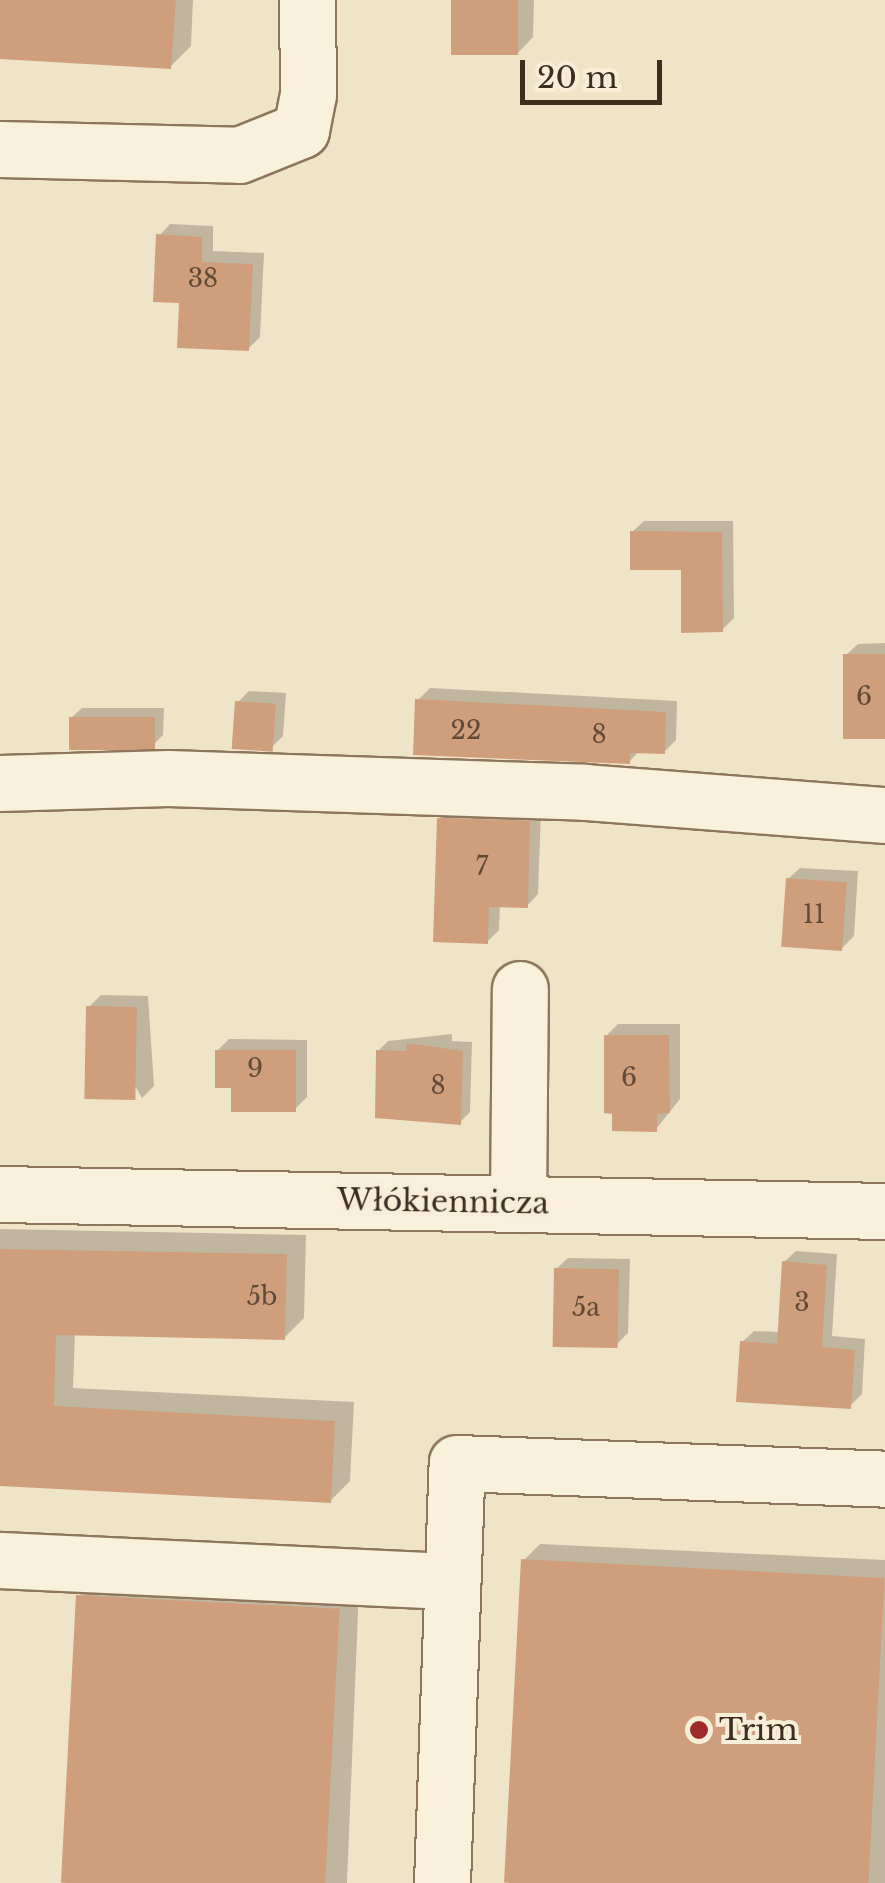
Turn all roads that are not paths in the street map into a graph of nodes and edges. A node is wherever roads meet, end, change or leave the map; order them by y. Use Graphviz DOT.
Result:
graph roads {
  1 [pos="307,0"];
  2 [pos="0,149"];
  3 [pos="0,783"];
  4 [pos="885,815"];
  5 [pos="520,988"];
  6 [pos="0,1194"];
  7 [pos="518,1204"];
  8 [pos="885,1211"];
  9 [pos="885,1479"];
  10 [pos="0,1560"];
  11 [pos="452,1582"];
  12 [pos="442,1883"];
  1 -- 2 [label="street"];
  3 -- 4 [label="street"];
  5 -- 7 [label="street"];
  6 -- 7 [label="street, Włókiennicza"];
  7 -- 8 [label="street, Włókiennicza"];
  9 -- 11 [label="street"];
  10 -- 11 [label="street"];
  11 -- 12 [label="street"];
}
